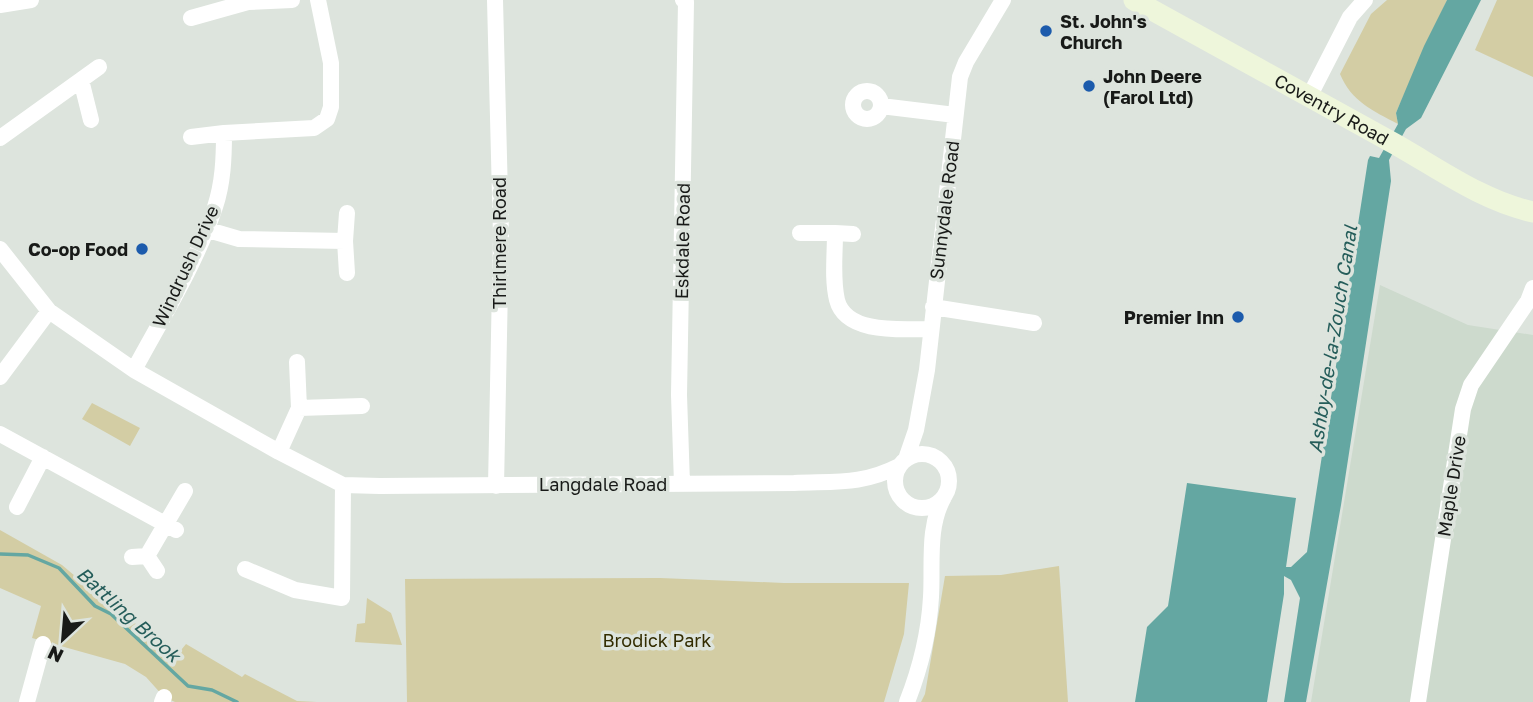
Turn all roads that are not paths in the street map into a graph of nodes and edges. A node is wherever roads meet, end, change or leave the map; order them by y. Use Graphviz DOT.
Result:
graph roads {
  1 [pos="31,0"];
  2 [pos="292,0"];
  3 [pos="318,0"];
  4 [pos="495,0"];
  5 [pos="683,0"];
  6 [pos="1003,0"];
  7 [pos="1134,0"];
  8 [pos="1365,0"];
  9 [pos="0,5"];
  10 [pos="191,18"];
  11 [pos="99,67"];
  12 [pos="81,80"];
  13 [pos="1309,97"];
  14 [pos="881,106"];
  15 [pos="954,115"];
  16 [pos="91,120"];
  17 [pos="224,133"];
  18 [pos="191,137"];
  19 [pos="0,138"];
  20 [pos="1533,212"];
  21 [pos="347,213"];
  22 [pos="205,229"];
  23 [pos="800,233"];
  24 [pos="835,233"];
  25 [pos="853,234"];
  26 [pos="345,242"];
  27 [pos="0,249"];
  28 [pos="347,273"];
  29 [pos="1533,288"];
  30 [pos="933,307"];
  31 [pos="49,311"];
  32 [pos="1034,323"];
  33 [pos="930,329"];
  34 [pos="297,362"];
  35 [pos="134,370"];
  36 [pos="0,377"];
  37 [pos="362,406"];
  38 [pos="299,408"];
  39 [pos="0,434"];
  40 [pos="279,452"];
  41 [pos="43,457"];
  42 [pos="909,460"];
  43 [pos="863,480"];
  44 [pos="682,484"];
  45 [pos="343,485"];
  46 [pos="496,486"];
  47 [pos="185,491"];
  48 [pos="944,497"];
  49 [pos="903,500"];
  50 [pos="17,507"];
  51 [pos="924,508"];
  52 [pos="171,527"];
  53 [pos="933,528"];
  54 [pos="245,569"];
  55 [pos="157,572"];
  56 [pos="43,644"];
  57 [pos="27,702"];
  58 [pos="907,702"];
  59 [pos="1418,702"];
  1 -- 9 [label="street"];
  2 -- 10 [label="street"];
  3 -- 17 [label="street"];
  4 -- 46 [label="street, Thirlmere Road"];
  5 -- 44 [label="street, Eskdale Road"];
  6 -- 15 [label="street, Sunnydale Road"];
  7 -- 13 [label="main road, Coventry Road"];
  8 -- 13 [label="street"];
  11 -- 12 [label="street"];
  12 -- 16 [label="street"];
  12 -- 19 [label="street"];
  13 -- 20 [label="main road, Coventry Road"];
  14 -- 15 [label="street"];
  15 -- 30 [label="street, Sunnydale Road"];
  17 -- 18 [label="street"];
  17 -- 22 [label="street, Windrush Drive"];
  21 -- 26 [label="street"];
  22 -- 26 [label="street"];
  22 -- 35 [label="street, Windrush Drive"];
  23 -- 24 [label="street"];
  24 -- 25 [label="street"];
  24 -- 33 [label="street"];
  26 -- 28 [label="street"];
  27 -- 31 [label="street"];
  29 -- 59 [label="street, Maple Drive"];
  30 -- 32 [label="street"];
  30 -- 33 [label="street, Sunnydale Road"];
  31 -- 35 [label="street"];
  31 -- 36 [label="street"];
  33 -- 42 [label="street, Sunnydale Road"];
  34 -- 38 [label="street"];
  35 -- 40 [label="street"];
  37 -- 38 [label="street"];
  38 -- 40 [label="street"];
  39 -- 41 [label="street"];
  40 -- 45 [label="street"];
  41 -- 50 [label="street"];
  41 -- 52 [label="street"];
  42 -- 43 [label="street, Langdale Road"];
  42 -- 48 [label="street"];
  42 -- 49 [label="street"];
  43 -- 44 [label="street, Langdale Road"];
  43 -- 49 [label="street, Langdale Road"];
  44 -- 46 [label="street, Langdale Road"];
  45 -- 46 [label="street, Langdale Road"];
  45 -- 54 [label="street"];
  47 -- 52 [label="street"];
  48 -- 51 [label="street"];
  48 -- 53 [label="street"];
  49 -- 51 [label="street"];
  51 -- 53 [label="street"];
  52 -- 55 [label="street"];
  53 -- 58 [label="street"];
  56 -- 57 [label="street"];
}
